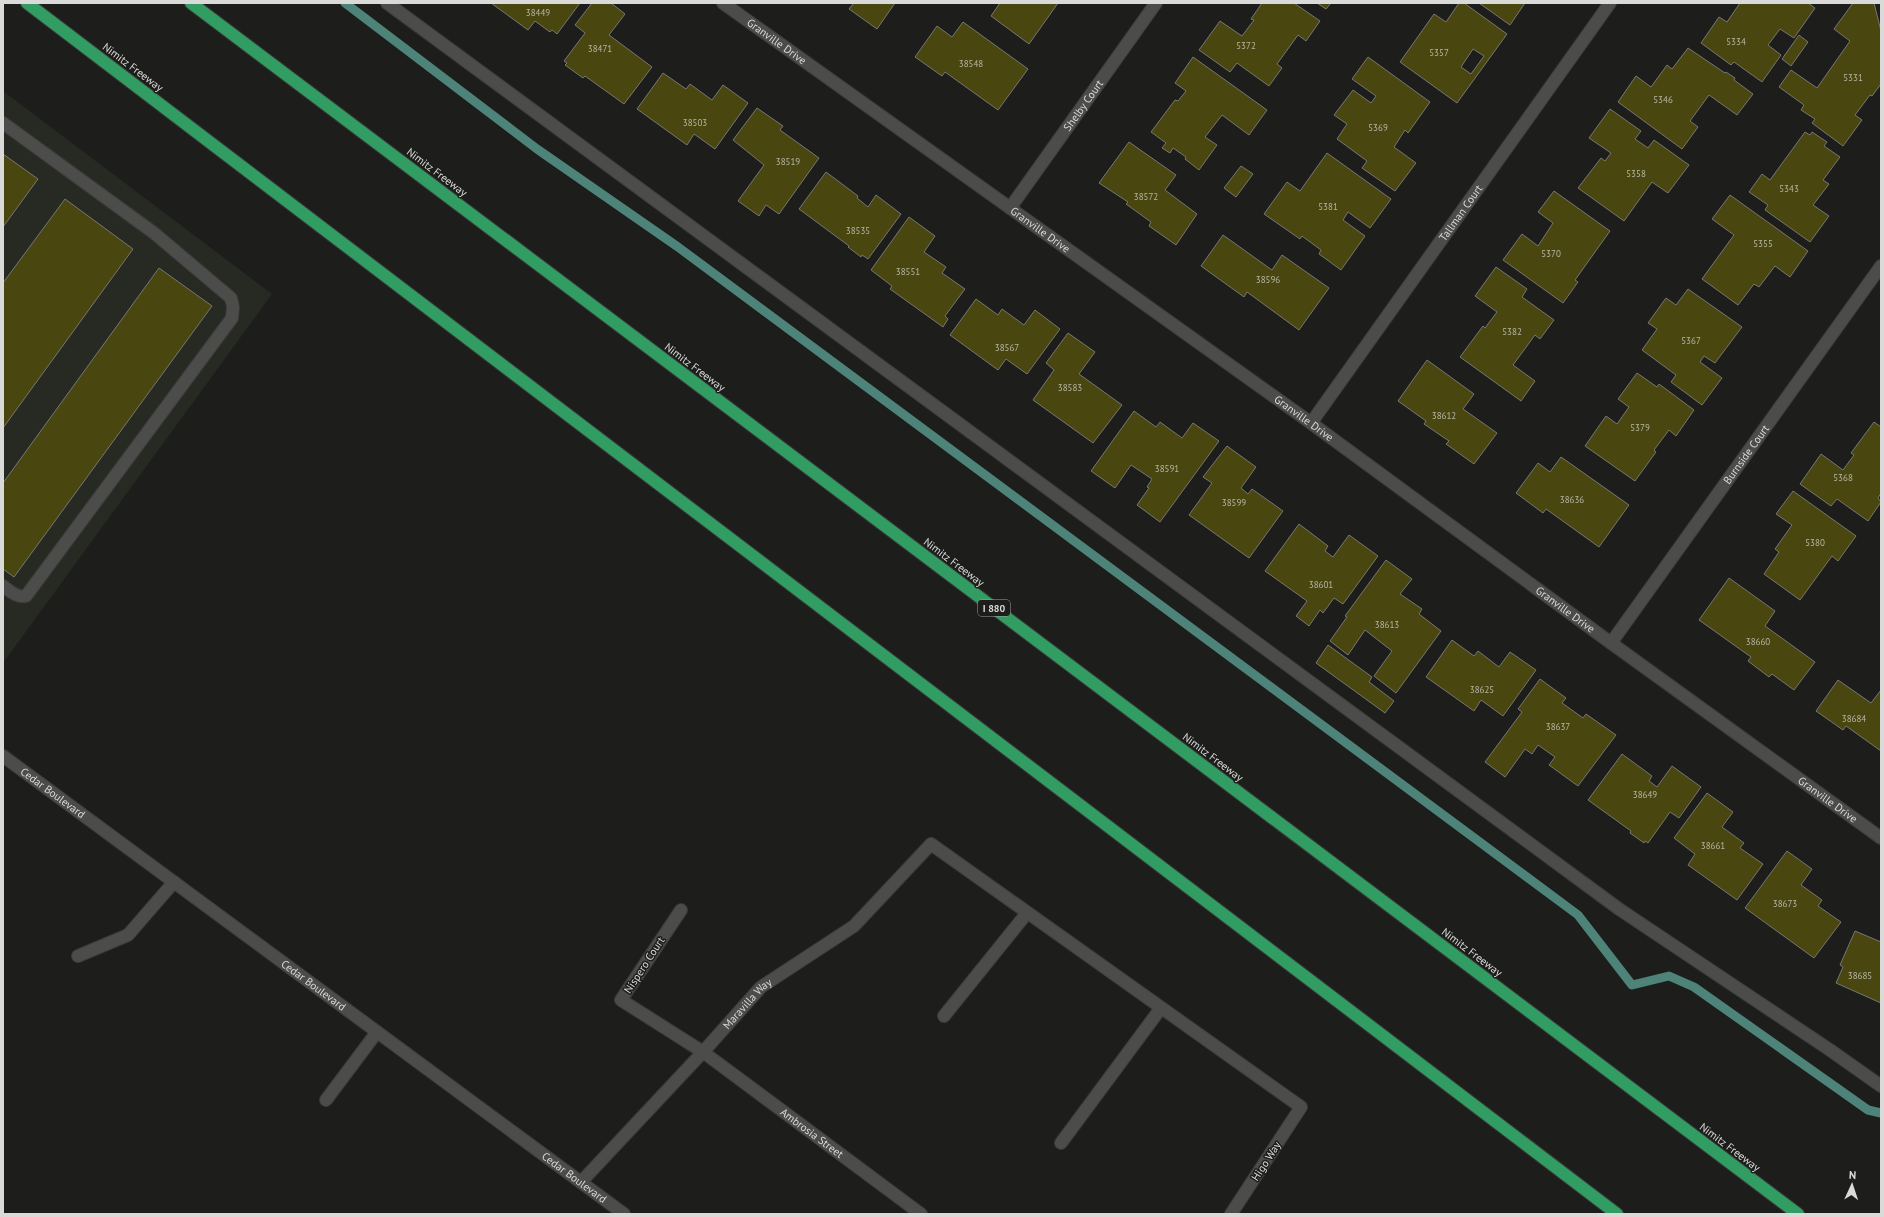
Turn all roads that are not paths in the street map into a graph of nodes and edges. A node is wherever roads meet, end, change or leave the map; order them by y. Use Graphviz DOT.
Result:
graph roads {
  1 [pos="27,3"];
  2 [pos="191,3"];
  3 [pos="387,3"];
  4 [pos="724,3"];
  5 [pos="1156,3"];
  6 [pos="1610,3"];
  7 [pos="3,123"];
  8 [pos="1010,208"];
  9 [pos="1881,266"];
  10 [pos="1311,423"];
  11 [pos="3,586"];
  12 [pos="1611,643"];
  13 [pos="3,756"];
  14 [pos="1881,838"];
  15 [pos="174,882"];
  16 [pos="681,910"];
  17 [pos="1027,913"];
  18 [pos="78,956"];
  19 [pos="1161,1008"];
  20 [pos="944,1016"];
  21 [pos="377,1032"];
  22 [pos="703,1052"];
  23 [pos="1881,1086"];
  24 [pos="326,1100"];
  25 [pos="1061,1143"];
  26 [pos="581,1182"];
  27 [pos="624,1214"];
  28 [pos="921,1214"];
  29 [pos="1231,1214"];
  30 [pos="1617,1214"];
  31 [pos="1798,1214"];
  1 -- 30 [label="highway, Nimitz Freeway"];
  2 -- 31 [label="highway, Nimitz Freeway / I 880"];
  3 -- 23 [label="street"];
  4 -- 8 [label="street, Granville Drive"];
  5 -- 8 [label="street, Shelby Court"];
  6 -- 10 [label="street, Tallman Court"];
  7 -- 11 [label="street"];
  8 -- 10 [label="street, Granville Drive"];
  9 -- 12 [label="street, Burnside Court"];
  10 -- 12 [label="street, Granville Drive"];
  12 -- 14 [label="street, Granville Drive"];
  13 -- 15 [label="street, Cedar Boulevard"];
  15 -- 18 [label="street"];
  15 -- 21 [label="street, Cedar Boulevard"];
  16 -- 22 [label="street, Nispero Court"];
  17 -- 19 [label="street"];
  17 -- 20 [label="street"];
  17 -- 22 [label="street, Maravilla Way"];
  19 -- 25 [label="street"];
  19 -- 29 [label="street, Higo Way"];
  21 -- 24 [label="street"];
  21 -- 26 [label="street, Cedar Boulevard"];
  22 -- 26 [label="street, Maravilla Way"];
  22 -- 28 [label="street, Ambrosia Street"];
  26 -- 27 [label="street, Cedar Boulevard"];
}
